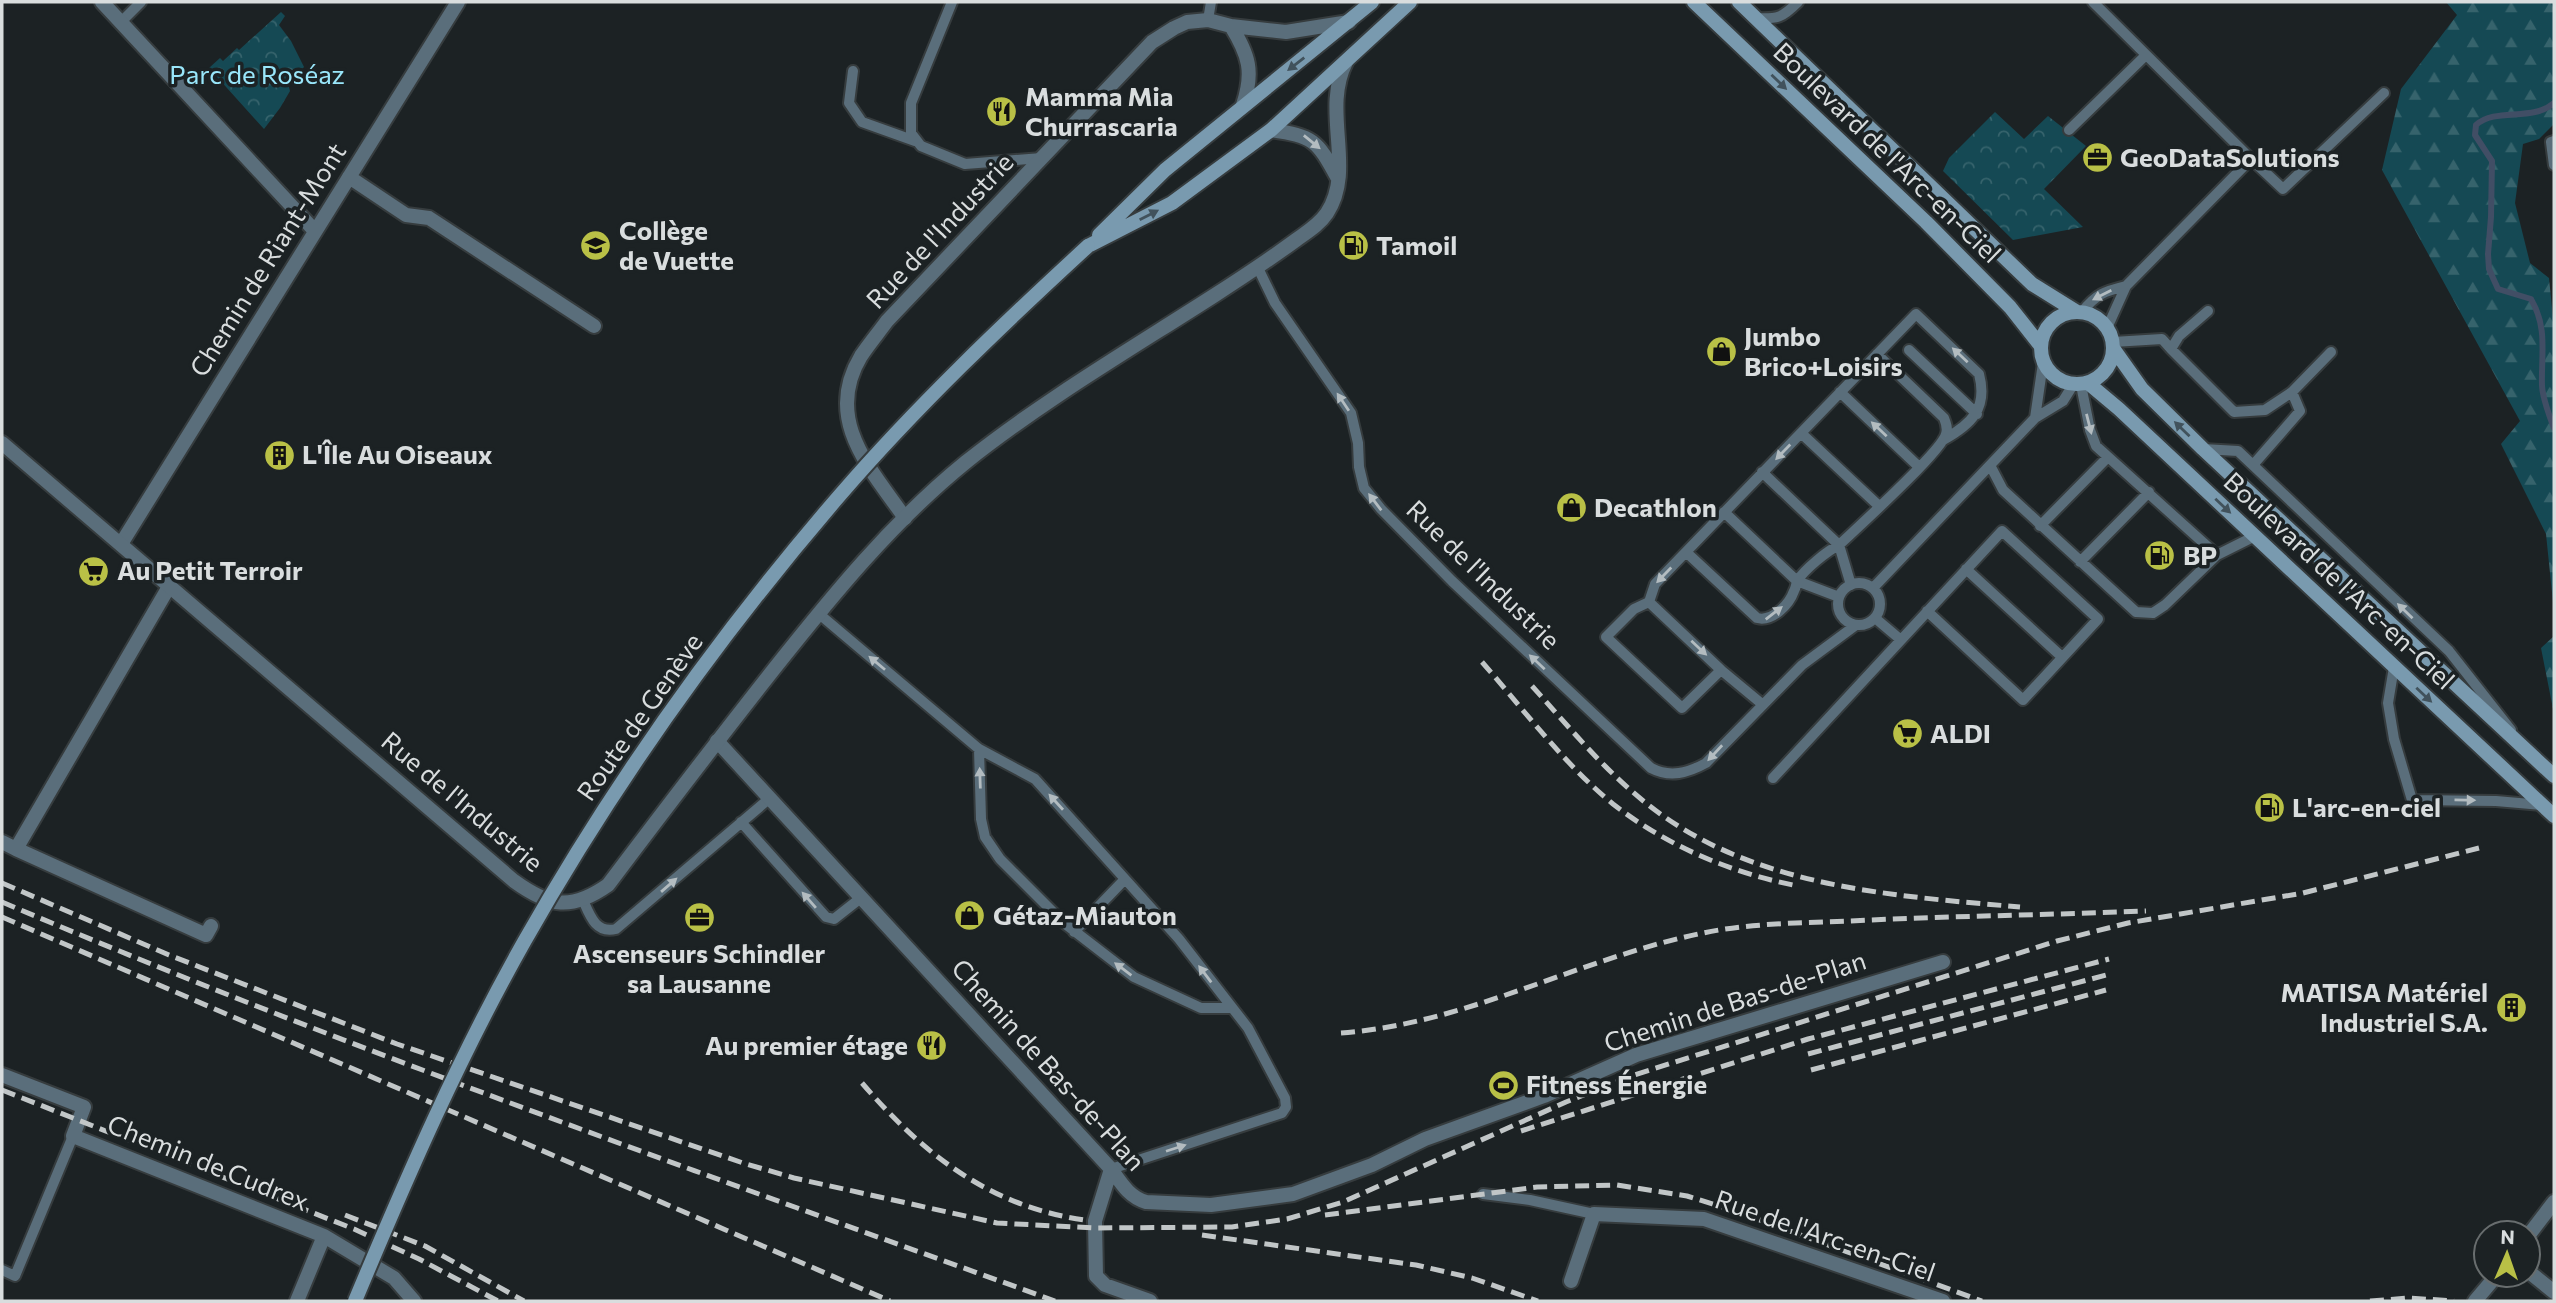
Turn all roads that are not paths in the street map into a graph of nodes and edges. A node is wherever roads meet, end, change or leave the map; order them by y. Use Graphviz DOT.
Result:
graph roads {
  1 [pos="102,2"];
  2 [pos="141,2"];
  3 [pos="458,2"];
  4 [pos="952,2"];
  5 [pos="1210,2"];
  6 [pos="1372,2"];
  7 [pos="1410,2"];
  8 [pos="1422,2"];
  9 [pos="1694,2"];
  10 [pos="1739,2"];
  11 [pos="1798,2"];
  12 [pos="2093,2"];
  13 [pos="1756,18"];
  14 [pos="1208,20"];
  15 [pos="122,21"];
  16 [pos="1350,22"];
  17 [pos="1231,26"];
  18 [pos="1370,40"];
  19 [pos="2146,55"];
  20 [pos="1347,61"];
  21 [pos="853,71"];
  22 [pos="2384,93"];
  23 [pos="1243,105"];
  24 [pos="1271,130"];
  25 [pos="2069,130"];
  26 [pos="2554,141"];
  27 [pos="918,142"];
  28 [pos="1042,158"];
  29 [pos="2250,159"];
  30 [pos="2554,164"];
  31 [pos="349,177"];
  32 [pos="1337,177"];
  33 [pos="314,230"];
  34 [pos="1088,246"];
  35 [pos="1258,268"];
  36 [pos="2126,286"];
  37 [pos="2208,310"];
  38 [pos="2080,312"];
  39 [pos="594,326"];
  40 [pos="2111,339"];
  41 [pos="2040,345"];
  42 [pos="2171,349"];
  43 [pos="1909,350"];
  44 [pos="2331,352"];
  45 [pos="1877,354"];
  46 [pos="2043,363"];
  47 [pos="2080,384"];
  48 [pos="1840,392"];
  49 [pos="2292,393"];
  50 [pos="1977,414"];
  51 [pos="2035,418"];
  52 [pos="1801,432"];
  53 [pos="1944,440"];
  54 [pos="2,443"];
  55 [pos="2203,449"];
  56 [pos="2108,457"];
  57 [pos="2253,465"];
  58 [pos="1918,466"];
  59 [pos="1990,467"];
  60 [pos="1762,472"];
  61 [pos="2149,492"];
  62 [pos="1879,506"];
  63 [pos="1724,512"];
  64 [pos="905,518"];
  65 [pos="2040,526"];
  66 [pos="2255,536"];
  67 [pos="121,544"];
  68 [pos="1839,545"];
  69 [pos="1686,552"];
  70 [pos="2217,555"];
  71 [pos="2080,562"];
  72 [pos="1966,569"];
  73 [pos="1797,581"];
  74 [pos="170,585"];
  75 [pos="1851,585"];
  76 [pos="1873,588"];
  77 [pos="1839,597"];
  78 [pos="1649,602"];
  79 [pos="1927,611"];
  80 [pos="818,613"];
  81 [pos="1875,618"];
  82 [pos="1856,625"];
  83 [pos="1901,640"];
  84 [pos="2062,657"];
  85 [pos="2394,667"];
  86 [pos="1721,670"];
  87 [pos="1762,704"];
  88 [pos="717,741"];
  89 [pos="979,749"];
  90 [pos="2530,754"];
  91 [pos="2554,776"];
  92 [pos="1773,778"];
  93 [pos="770,798"];
  94 [pos="2542,805"];
  95 [pos="2554,816"];
  96 [pos="741,822"];
  97 [pos="2,842"];
  98 [pos="16,849"];
  99 [pos="1125,879"];
  100 [pos="862,897"];
  101 [pos="583,900"];
  102 [pos="211,926"];
  103 [pos="1074,932"];
  104 [pos="1942,962"];
  105 [pos="1231,1008"];
  106 [pos="2,1075"];
  107 [pos="73,1136"];
  108 [pos="1111,1169"];
  109 [pos="1483,1194"];
  110 [pos="2554,1202"];
  111 [pos="1594,1214"];
  112 [pos="2541,1219"];
  113 [pos="324,1236"];
  114 [pos="2,1270"];
  115 [pos="1571,1281"];
  116 [pos="297,1301"];
  117 [pos="355,1301"];
  118 [pos="414,1301"];
  119 [pos="1150,1301"];
  120 [pos="1943,1301"];
  1 -- 15 [label="street"];
  2 -- 15 [label="lane"];
  3 -- 31 [label="street, Chemin de Riant-Mont"];
  4 -- 27 [label="lane"];
  5 -- 14 [label="lane"];
  6 -- 16 [label="main road, Route de Genève"];
  7 -- 18 [label="main road, Route de Genève"];
  8 -- 18 [label="main road"];
  9 -- 41 [label="main road, Boulevard de l'Arc-en-Ciel, one-way"];
  10 -- 13 [label="main road, Boulevard de l'Arc-en-Ciel"];
  11 -- 13 [label="lane"];
  12 -- 19 [label="lane"];
  13 -- 38 [label="main road, Boulevard de l'Arc-en-Ciel"];
  14 -- 17 [label="street, Rue de l'Industrie"];
  14 -- 28 [label="street, Rue de l'Industrie"];
  15 -- 33 [label="street"];
  16 -- 17 [label="street, Rue de l'Industrie"];
  16 -- 23 [label="main road, Route de Genève, one-way"];
  17 -- 23 [label="street"];
  18 -- 20 [label="main road, Route de Genève"];
  19 -- 25 [label="lane"];
  19 -- 29 [label="lane"];
  20 -- 24 [label="main road, Route de Genève"];
  20 -- 32 [label="street"];
  21 -- 27 [label="lane"];
  22 -- 29 [label="lane"];
  23 -- 34 [label="main road, Route de Genève"];
  24 -- 32 [label="street, one-way"];
  34 -- 24 [label="main road, Route de Genève, one-way"];
  26 -- 30 [label="lane"];
  27 -- 28 [label="lane"];
  28 -- 64 [label="street, Rue de l'Industrie"];
  29 -- 36 [label="lane"];
  31 -- 33 [label="street, Chemin de Riant-Mont"];
  31 -- 39 [label="street"];
  32 -- 35 [label="street"];
  33 -- 67 [label="street, Chemin de Riant-Mont"];
  34 -- 117 [label="main road, Route de Genève, bridge"];
  35 -- 64 [label="street"];
  87 -- 35 [label="lane, Rue de l'Industrie, one-way"];
  36 -- 38 [label="lane, one-way"];
  36 -- 40 [label="lane"];
  37 -- 42 [label="lane"];
  38 -- 40 [label="main road"];
  38 -- 41 [label="main road"];
  40 -- 42 [label="lane"];
  40 -- 47 [label="main road"];
  55 -- 40 [label="main road, Boulevard de l'Arc-en-Ciel, one-way"];
  41 -- 46 [label="main road"];
  42 -- 49 [label="lane"];
  43 -- 50 [label="lane"];
  44 -- 49 [label="lane"];
  45 -- 48 [label="lane"];
  50 -- 45 [label="lane, one-way"];
  45 -- 53 [label="lane"];
  46 -- 47 [label="main road"];
  46 -- 51 [label="lane"];
  47 -- 51 [label="lane"];
  47 -- 56 [label="lane, one-way"];
  47 -- 66 [label="main road, Boulevard de l'Arc-en-Ciel, one-way"];
  48 -- 52 [label="lane"];
  58 -- 48 [label="lane, one-way"];
  49 -- 57 [label="lane"];
  50 -- 53 [label="lane"];
  51 -- 59 [label="lane"];
  52 -- 60 [label="lane, one-way"];
  52 -- 62 [label="lane"];
  53 -- 58 [label="lane"];
  54 -- 67 [label="street, Rue de l'Industrie"];
  55 -- 57 [label="lane, Boulevard de l'Arc-en-Ciel"];
  55 -- 90 [label="main road, Boulevard de l'Arc-en-Ciel"];
  56 -- 61 [label="lane"];
  56 -- 65 [label="lane"];
  90 -- 57 [label="lane, Boulevard de l'Arc-en-Ciel, one-way"];
  58 -- 62 [label="lane"];
  59 -- 65 [label="lane"];
  59 -- 76 [label="lane"];
  60 -- 63 [label="lane"];
  60 -- 68 [label="lane"];
  61 -- 70 [label="lane"];
  61 -- 71 [label="lane"];
  62 -- 68 [label="lane"];
  63 -- 69 [label="lane"];
  63 -- 73 [label="lane"];
  64 -- 80 [label="street"];
  65 -- 71 [label="lane"];
  66 -- 70 [label="lane"];
  66 -- 85 [label="main road, Boulevard de l'Arc-en-Ciel"];
  67 -- 74 [label="street, Rue de l'Industrie"];
  68 -- 73 [label="lane"];
  68 -- 75 [label="lane"];
  69 -- 73 [label="lane, one-way"];
  69 -- 78 [label="lane, one-way"];
  70 -- 71 [label="lane"];
  72 -- 79 [label="lane"];
  72 -- 84 [label="lane"];
  72 -- 84 [label="lane"];
  73 -- 77 [label="lane"];
  74 -- 98 [label="street"];
  74 -- 101 [label="street, Rue de l'Industrie"];
  75 -- 76 [label="lane"];
  75 -- 77 [label="lane"];
  76 -- 81 [label="lane"];
  77 -- 82 [label="lane"];
  78 -- 86 [label="lane, one-way"];
  78 -- 86 [label="lane"];
  79 -- 83 [label="lane"];
  79 -- 84 [label="lane"];
  80 -- 88 [label="street"];
  89 -- 80 [label="lane, one-way"];
  81 -- 82 [label="lane"];
  81 -- 83 [label="lane"];
  82 -- 87 [label="lane"];
  83 -- 92 [label="lane"];
  85 -- 94 [label="main road, Boulevard de l'Arc-en-Ciel, one-way"];
  85 -- 94 [label="lane, one-way"];
  86 -- 87 [label="lane"];
  88 -- 93 [label="street, Chemin de Bas-de-Plan"];
  88 -- 101 [label="street"];
  99 -- 89 [label="lane, one-way"];
  103 -- 89 [label="lane, one-way"];
  90 -- 91 [label="main road, Boulevard de l'Arc-en-Ciel"];
  93 -- 96 [label="lane"];
  93 -- 100 [label="street, Chemin de Bas-de-Plan"];
  94 -- 95 [label="main road, Boulevard de l'Arc-en-Ciel"];
  100 -- 96 [label="lane, one-way"];
  101 -- 96 [label="lane, one-way"];
  97 -- 98 [label="street"];
  98 -- 102 [label="street"];
  99 -- 103 [label="lane"];
  105 -- 99 [label="lane, one-way"];
  100 -- 108 [label="street, Chemin de Bas-de-Plan"];
  105 -- 103 [label="lane, one-way"];
  104 -- 108 [label="street, Chemin de Bas-de-Plan"];
  108 -- 105 [label="lane, one-way"];
  106 -- 107 [label="street, Chemin de Cudrex"];
  107 -- 113 [label="street, Chemin de Cudrex"];
  107 -- 114 [label="lane, Chemin de Cudrex"];
  108 -- 119 [label="street"];
  109 -- 111 [label="lane"];
  110 -- 112 [label="street"];
  111 -- 115 [label="street"];
  111 -- 120 [label="street, Rue de l'Arc-en-Ciel"];
  113 -- 116 [label="street, Chemin de Cudrex"];
  113 -- 118 [label="street, Chemin de Cudrex"];
}
